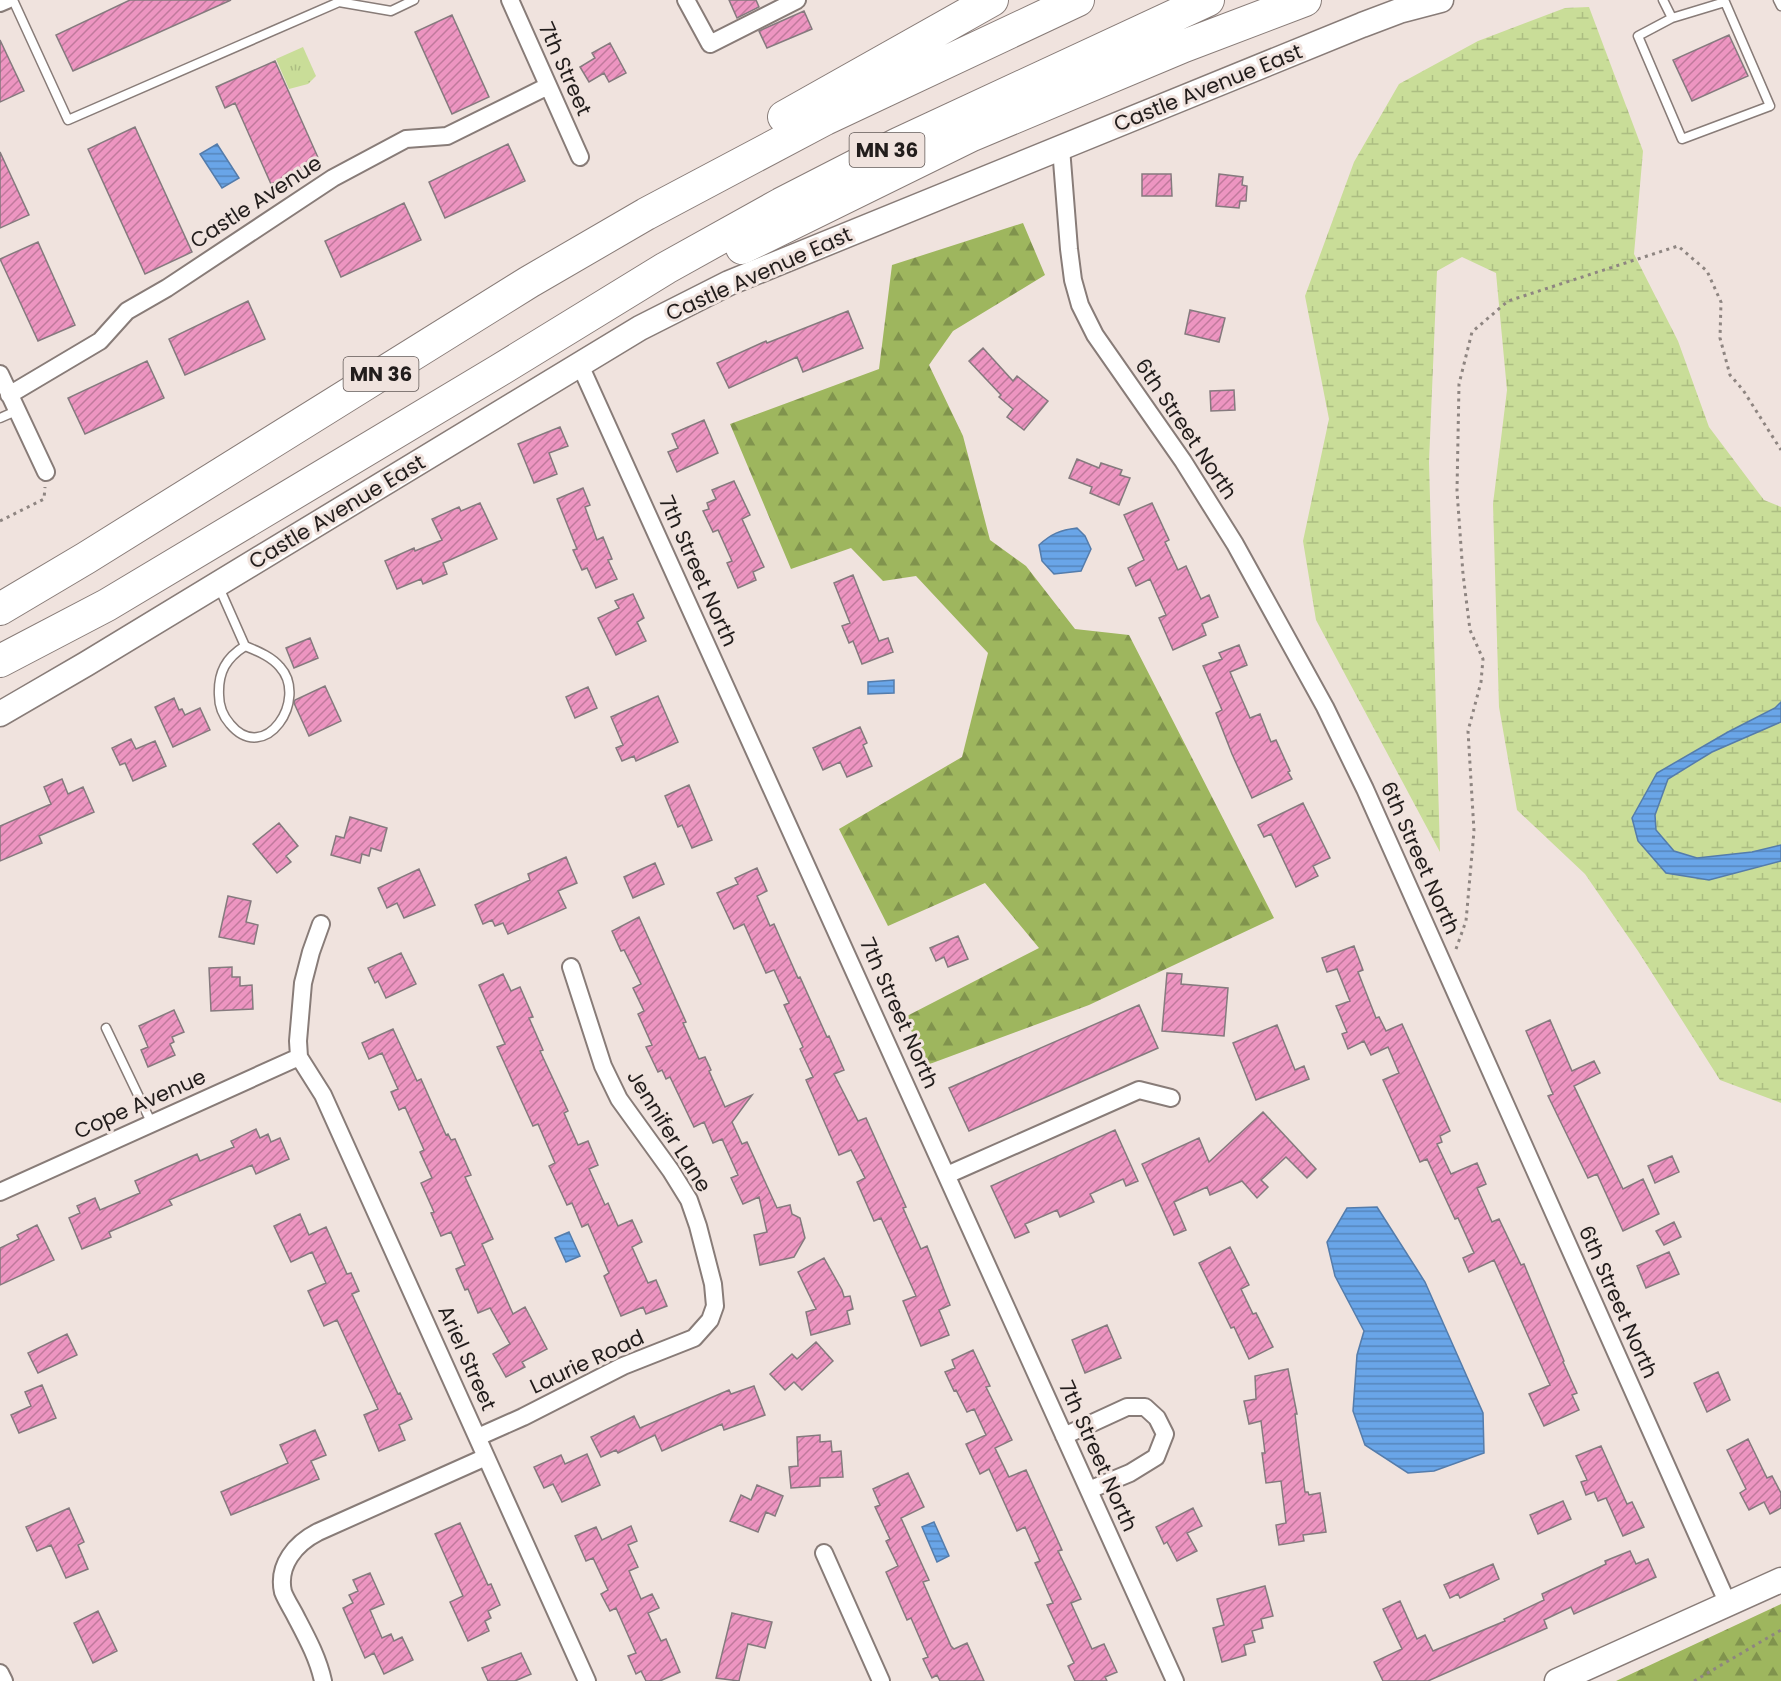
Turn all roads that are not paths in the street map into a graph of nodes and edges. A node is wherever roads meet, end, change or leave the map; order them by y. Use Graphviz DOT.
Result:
graph roads {
  1 [pos="7,0"];
  2 [pos="13,0"];
  3 [pos="414,0"];
  4 [pos="510,0"];
  5 [pos="686,0"];
  6 [pos="797,0"];
  7 [pos="992,0"];
  8 [pos="1078,0"];
  9 [pos="1208,0"];
  10 [pos="1305,0"];
  11 [pos="1441,0"];
  12 [pos="1662,0"];
  13 [pos="1778,0"];
  14 [pos="0,3"];
  15 [pos="1781,6"];
  16 [pos="1672,18"];
  17 [pos="548,86"];
  18 [pos="1062,148"];
  19 [pos="580,157"];
  20 [pos="555,267"];
  21 [pos="577,322"];
  22 [pos="580,364"];
  23 [pos="0,374"];
  24 [pos="9,395"];
  25 [pos="16,411"];
  26 [pos="0,418"];
  27 [pos="46,472"];
  28 [pos="218,585"];
  29 [pos="0,609"];
  30 [pos="245,646"];
  31 [pos="0,661"];
  32 [pos="0,714"];
  33 [pos="321,924"];
  34 [pos="571,967"];
  35 [pos="106,1028"];
  36 [pos="299,1057"];
  37 [pos="1171,1098"];
  38 [pos="152,1124"];
  39 [pos="947,1175"];
  40 [pos="0,1192"];
  41 [pos="710,1320"];
  42 [pos="1064,1436"];
  43 [pos="478,1437"];
  44 [pos="486,1457"];
  45 [pos="1089,1490"];
  46 [pos="824,1553"];
  47 [pos="1781,1580"];
  48 [pos="1728,1604"];
  49 [pos="0,1673"];
  50 [pos="4,1681"];
  51 [pos="323,1681"];
  52 [pos="587,1681"];
  53 [pos="881,1681"];
  54 [pos="1175,1681"];
  55 [pos="1557,1681"];
  1 -- 14 [label="street"];
  2 -- 3 [label="lane"];
  4 -- 17 [label="street, 7th Street"];
  5 -- 6 [label="street"];
  7 -- 20 [label="highway"];
  8 -- 20 [label="highway, MN 36"];
  9 -- 21 [label="highway, MN 36"];
  10 -- 21 [label="highway"];
  11 -- 18 [label="street, Castle Avenue East"];
  12 -- 16 [label="lane"];
  13 -- 15 [label="lane"];
  16 -- 16 [label="lane"];
  17 -- 19 [label="street, 7th Street"];
  17 -- 24 [label="street, Castle Avenue"];
  18 -- 22 [label="street, Castle Avenue East"];
  18 -- 48 [label="street, 6th Street North"];
  20 -- 29 [label="highway, MN 36"];
  21 -- 31 [label="highway, MN 36"];
  22 -- 28 [label="street, Castle Avenue East"];
  22 -- 39 [label="street, 7th Street North"];
  23 -- 24 [label="street"];
  24 -- 25 [label="street"];
  25 -- 26 [label="lane"];
  25 -- 27 [label="street"];
  28 -- 30 [label="lane"];
  28 -- 32 [label="street, Castle Avenue East"];
  30 -- 30 [label="lane"];
  33 -- 36 [label="street"];
  34 -- 41 [label="street, Jennifer Lane"];
  35 -- 38 [label="lane"];
  36 -- 38 [label="street, Cope Avenue"];
  36 -- 43 [label="street, Ariel Street"];
  37 -- 39 [label="street"];
  38 -- 40 [label="street, Cope Avenue"];
  39 -- 42 [label="street, 7th Street North"];
  41 -- 43 [label="street, Laurie Road"];
  42 -- 45 [label="street, 7th Street North"];
  42 -- 45 [label="street"];
  43 -- 44 [label="street, Ariel Street"];
  44 -- 51 [label="street"];
  44 -- 52 [label="street, Ariel Street"];
  45 -- 54 [label="street, 7th Street North"];
  46 -- 53 [label="street"];
  47 -- 48 [label="street"];
  48 -- 55 [label="street"];
  49 -- 50 [label="street"];
}
